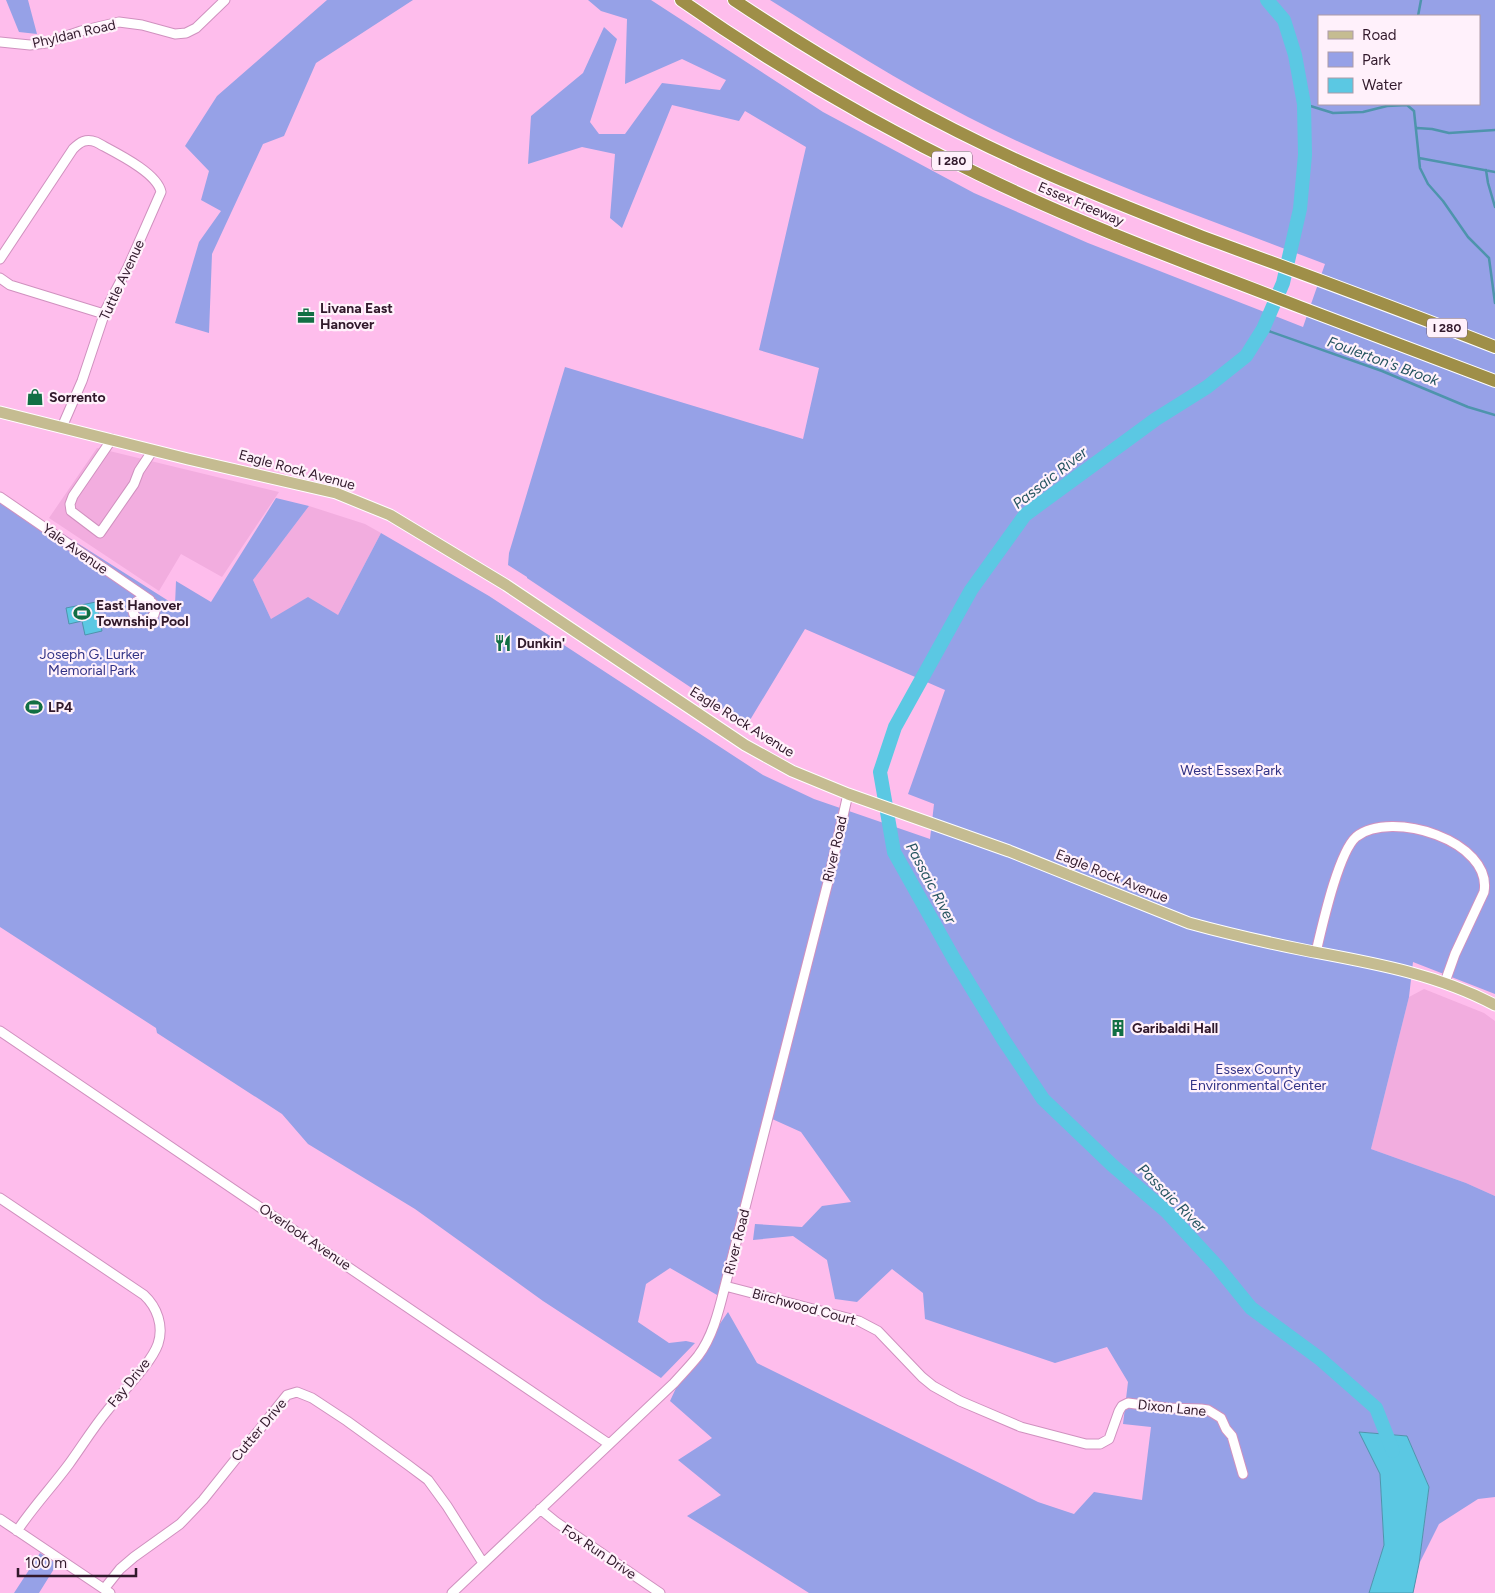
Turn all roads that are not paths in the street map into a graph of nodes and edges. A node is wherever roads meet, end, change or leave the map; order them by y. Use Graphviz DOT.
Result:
graph roads {
  1 [pos="225,0"];
  2 [pos="681,0"];
  3 [pos="734,0"];
  4 [pos="0,42"];
  5 [pos="0,259"];
  6 [pos="0,278"];
  7 [pos="104,314"];
  8 [pos="1495,347"];
  9 [pos="1495,381"];
  10 [pos="0,412"];
  11 [pos="62,427"];
  12 [pos="112,440"];
  13 [pos="153,450"];
  14 [pos="0,497"];
  15 [pos="150,600"];
  16 [pos="843,792"];
  17 [pos="1316,952"];
  18 [pos="1445,982"];
  19 [pos="1495,1005"];
  20 [pos="0,1031"];
  21 [pos="0,1198"];
  22 [pos="725,1286"];
  23 [pos="609,1444"];
  24 [pos="1086,1444"];
  25 [pos="1243,1474"];
  26 [pos="540,1509"];
  27 [pos="0,1519"];
  28 [pos="17,1530"];
  29 [pos="483,1563"];
  30 [pos="107,1591"];
  31 [pos="452,1593"];
  32 [pos="660,1593"];
  1 -- 4 [label="street, Phyldan Road"];
  2 -- 9 [label="highway, Essex Freeway / I 280"];
  3 -- 8 [label="highway, Essex Freeway / I 280"];
  5 -- 7 [label="street, Tuttle Avenue"];
  6 -- 7 [label="street"];
  7 -- 11 [label="street, Tuttle Avenue"];
  10 -- 11 [label="main road, Eagle Rock Avenue"];
  11 -- 12 [label="main road, Eagle Rock Avenue"];
  12 -- 13 [label="main road, Eagle Rock Avenue"];
  12 -- 13 [label="street"];
  13 -- 16 [label="main road, Eagle Rock Avenue"];
  14 -- 15 [label="street, Yale Avenue"];
  16 -- 17 [label="main road, Eagle Rock Avenue"];
  16 -- 22 [label="street, River Road"];
  17 -- 18 [label="main road, Eagle Rock Avenue"];
  17 -- 18 [label="street"];
  18 -- 19 [label="main road, Eagle Rock Avenue"];
  20 -- 23 [label="street, Overlook Avenue"];
  21 -- 28 [label="street, Fay Drive"];
  22 -- 23 [label="street, River Road"];
  22 -- 24 [label="street, Birchwood Court"];
  23 -- 26 [label="street, River Road"];
  24 -- 25 [label="street, Dixon Lane"];
  26 -- 29 [label="street, River Road"];
  26 -- 32 [label="street, Fox Run Drive"];
  27 -- 28 [label="street"];
  28 -- 30 [label="street"];
  29 -- 30 [label="street, Cutter Drive"];
  29 -- 31 [label="street, River Road"];
}
